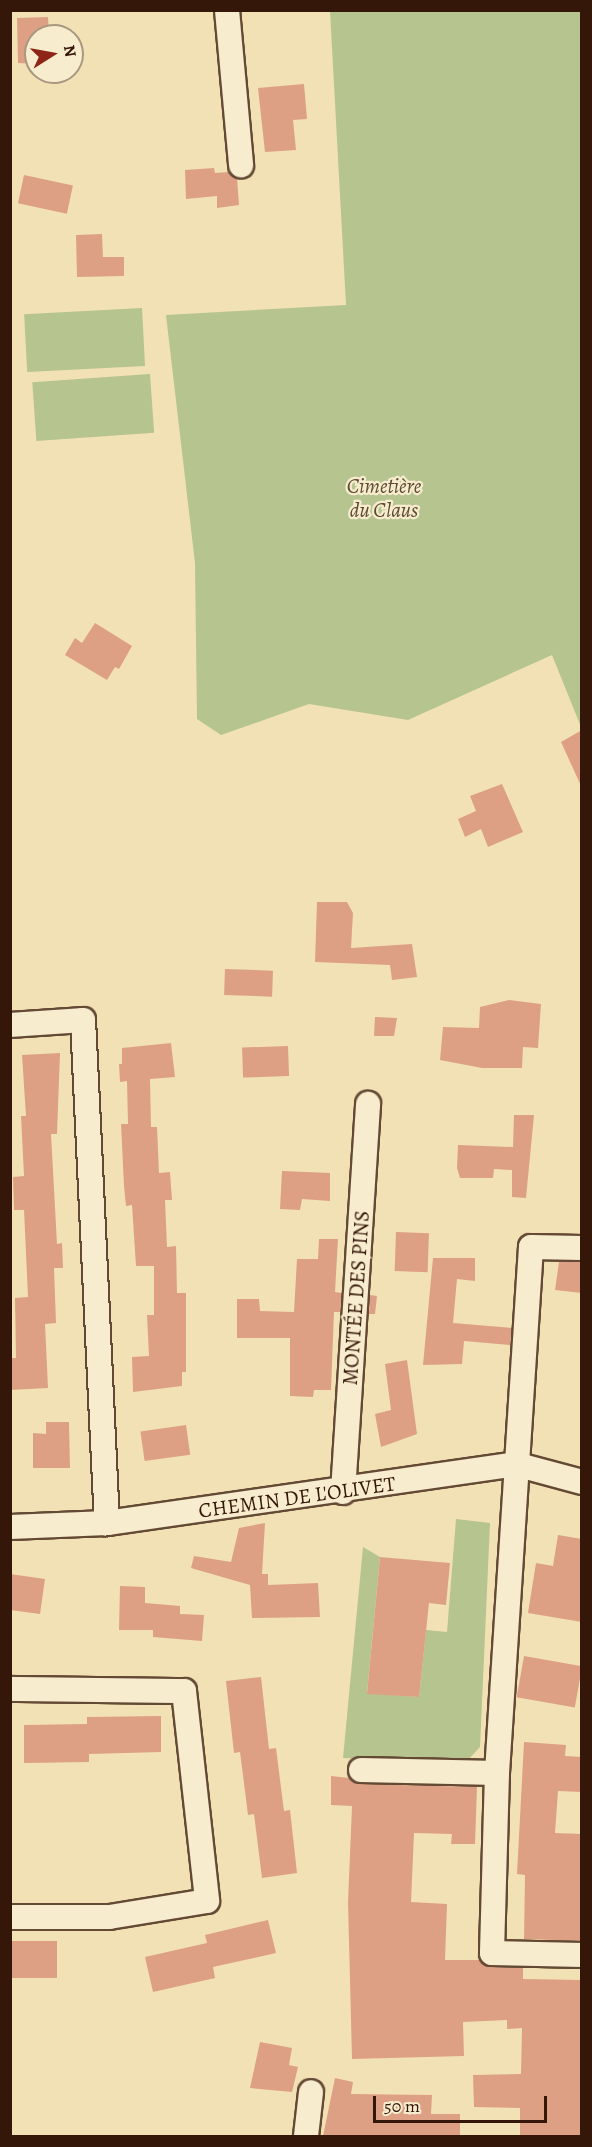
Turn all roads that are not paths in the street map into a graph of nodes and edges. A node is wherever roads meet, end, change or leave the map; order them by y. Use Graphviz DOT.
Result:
graph roads {
  1 [pos="227,10"];
  2 [pos="241,165"];
  3 [pos="10,1025"];
  4 [pos="368,1104"];
  5 [pos="582,1248"];
  6 [pos="515,1464"];
  7 [pos="582,1482"];
  8 [pos="344,1492"];
  9 [pos="107,1523"];
  10 [pos="10,1527"];
  11 [pos="10,1689"];
  12 [pos="362,1770"];
  13 [pos="497,1773"];
  14 [pos="10,1917"];
  15 [pos="582,1955"];
  16 [pos="311,2092"];
  17 [pos="306,2136"];
  1 -- 2 [label="street"];
  3 -- 9 [label="street"];
  4 -- 8 [label="street, MONTÉE DES PINS"];
  5 -- 6 [label="street"];
  6 -- 7 [label="street, CHEMIN DE L'OLIVET"];
  6 -- 8 [label="street, CHEMIN DE L'OLIVET"];
  6 -- 13 [label="street"];
  8 -- 9 [label="street, CHEMIN DE L'OLIVET"];
  9 -- 10 [label="street, CHEMIN DE L'OLIVET"];
  11 -- 14 [label="street"];
  12 -- 13 [label="street"];
  13 -- 15 [label="street"];
  16 -- 17 [label="street"];
}
